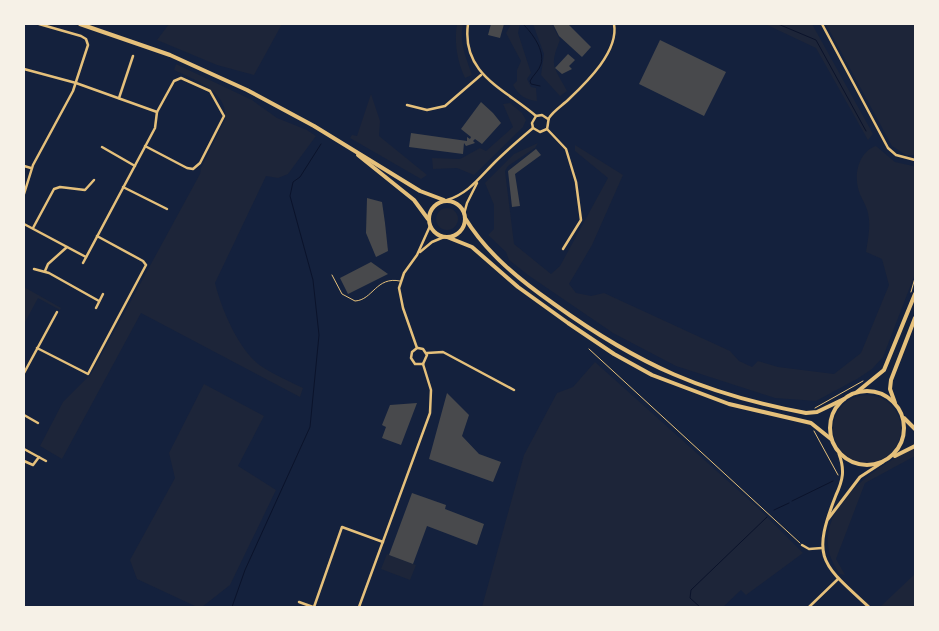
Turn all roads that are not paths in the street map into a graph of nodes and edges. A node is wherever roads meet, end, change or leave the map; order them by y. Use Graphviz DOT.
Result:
graph roads {
  1 [pos="39,24"];
  2 [pos="80,24"];
  3 [pos="468,24"];
  4 [pos="614,24"];
  5 [pos="822,24"];
  6 [pos="133,56"];
  7 [pos="24,68"];
  8 [pos="482,74"];
  9 [pos="76,83"];
  10 [pos="119,98"];
  11 [pos="407,105"];
  12 [pos="157,112"];
  13 [pos="536,116"];
  14 [pos="548,119"];
  15 [pos="533,128"];
  16 [pos="546,129"];
  17 [pos="145,146"];
  18 [pos="102,147"];
  19 [pos="349,147"];
  20 [pos="915,160"];
  21 [pos="24,166"];
  22 [pos="135,166"];
  23 [pos="31,168"];
  24 [pos="94,180"];
  25 [pos="477,182"];
  26 [pos="123,187"];
  27 [pos="24,194"];
  28 [pos="445,200"];
  29 [pos="166,209"];
  30 [pos="465,216"];
  31 [pos="24,224"];
  32 [pos="430,224"];
  33 [pos="33,228"];
  34 [pos="97,236"];
  35 [pos="446,237"];
  36 [pos="67,247"];
  37 [pos="562,250"];
  38 [pos="417,255"];
  39 [pos="86,256"];
  40 [pos="83,263"];
  41 [pos="34,269"];
  42 [pos="45,271"];
  43 [pos="332,275"];
  44 [pos="400,281"];
  45 [pos="913,293"];
  46 [pos="103,294"];
  47 [pos="100,301"];
  48 [pos="96,308"];
  49 [pos="57,312"];
  50 [pos="915,318"];
  51 [pos="37,348"];
  52 [pos="417,348"];
  53 [pos="427,352"];
  54 [pos="423,364"];
  55 [pos="24,373"];
  56 [pos="514,390"];
  57 [pos="856,393"];
  58 [pos="844,399"];
  59 [pos="896,405"];
  60 [pos="24,415"];
  61 [pos="902,417"];
  62 [pos="38,423"];
  63 [pos="915,429"];
  64 [pos="831,439"];
  65 [pos="915,446"];
  66 [pos="24,450"];
  67 [pos="839,454"];
  68 [pos="39,457"];
  69 [pos="891,457"];
  70 [pos="24,461"];
  71 [pos="46,461"];
  72 [pos="883,462"];
  73 [pos="825,525"];
  74 [pos="383,542"];
  75 [pos="802,545"];
  76 [pos="822,548"];
  77 [pos="838,579"];
  78 [pos="299,602"];
  79 [pos="313,607"];
  80 [pos="359,607"];
  81 [pos="809,607"];
  82 [pos="869,607"];
  1 -- 9 [label="street"];
  2 -- 19 [label="main road"];
  3 -- 8 [label="street"];
  4 -- 14 [label="street"];
  5 -- 20 [label="street"];
  6 -- 10 [label="street"];
  7 -- 9 [label="street"];
  8 -- 11 [label="street"];
  8 -- 13 [label="street"];
  9 -- 10 [label="street"];
  9 -- 23 [label="street"];
  10 -- 12 [label="street"];
  12 -- 17 [label="street"];
  12 -- 17 [label="street"];
  13 -- 14 [label="street"];
  13 -- 15 [label="street"];
  14 -- 16 [label="street"];
  15 -- 16 [label="street"];
  15 -- 25 [label="street"];
  16 -- 37 [label="street"];
  17 -- 22 [label="street"];
  18 -- 22 [label="street"];
  19 -- 28 [label="main road"];
  19 -- 32 [label="main road"];
  21 -- 23 [label="street"];
  22 -- 26 [label="street"];
  23 -- 27 [label="street"];
  24 -- 33 [label="street"];
  25 -- 28 [label="street"];
  25 -- 30 [label="street"];
  26 -- 29 [label="street"];
  26 -- 34 [label="street"];
  28 -- 30 [label="main road"];
  28 -- 32 [label="main road"];
  30 -- 35 [label="main road"];
  30 -- 58 [label="main road"];
  31 -- 33 [label="street"];
  32 -- 35 [label="main road"];
  32 -- 38 [label="street"];
  33 -- 36 [label="street"];
  34 -- 39 [label="street"];
  34 -- 51 [label="street"];
  35 -- 38 [label="street"];
  35 -- 64 [label="main road"];
  36 -- 39 [label="street"];
  36 -- 42 [label="street"];
  38 -- 44 [label="street"];
  39 -- 40 [label="street"];
  41 -- 42 [label="street"];
  42 -- 47 [label="street"];
  43 -- 44 [label="lane"];
  44 -- 52 [label="street"];
  45 -- 57 [label="main road"];
  46 -- 47 [label="street"];
  47 -- 48 [label="street"];
  49 -- 51 [label="street"];
  50 -- 59 [label="main road"];
  51 -- 55 [label="street"];
  52 -- 53 [label="street"];
  52 -- 54 [label="street"];
  53 -- 54 [label="street"];
  53 -- 56 [label="street"];
  54 -- 74 [label="street"];
  57 -- 58 [label="main road"];
  57 -- 59 [label="main road"];
  58 -- 64 [label="main road"];
  59 -- 61 [label="main road"];
  60 -- 62 [label="street"];
  61 -- 63 [label="main road"];
  61 -- 69 [label="main road"];
  64 -- 67 [label="main road"];
  65 -- 69 [label="main road"];
  66 -- 68 [label="street"];
  67 -- 72 [label="main road"];
  67 -- 73 [label="main road"];
  68 -- 70 [label="street"];
  68 -- 71 [label="street"];
  69 -- 72 [label="main road"];
  72 -- 73 [label="main road"];
  73 -- 76 [label="main road"];
  74 -- 79 [label="street"];
  74 -- 80 [label="street"];
  75 -- 76 [label="street"];
  76 -- 77 [label="main road"];
  77 -- 81 [label="street"];
  77 -- 82 [label="main road"];
  78 -- 79 [label="street"];
}
